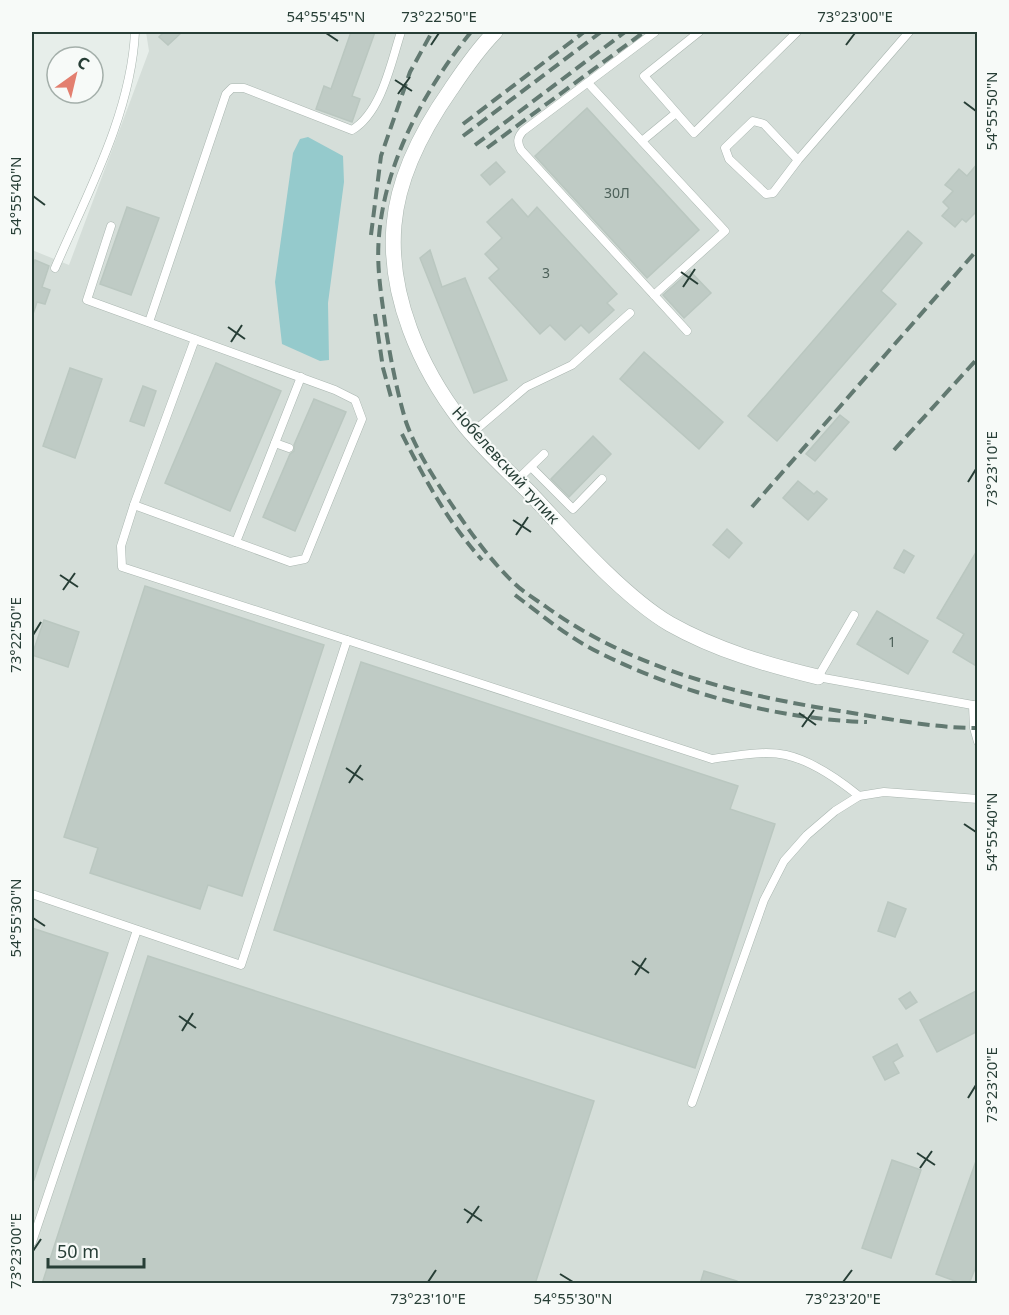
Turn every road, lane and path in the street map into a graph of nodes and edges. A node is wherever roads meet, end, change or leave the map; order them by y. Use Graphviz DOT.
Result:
graph roads {
  1 [pos="135,32"];
  2 [pos="401,32"];
  3 [pos="495,32"];
  4 [pos="655,32"];
  5 [pos="699,32"];
  6 [pos="797,32"];
  7 [pos="909,32"];
  8 [pos="588,83"];
  9 [pos="676,113"];
  10 [pos="642,141"];
  11 [pos="798,160"];
  12 [pos="111,226"];
  13 [pos="55,268"];
  14 [pos="654,295"];
  15 [pos="630,313"];
  16 [pos="149,322"];
  17 [pos="687,331"];
  18 [pos="195,339"];
  19 [pos="301,377"];
  20 [pos="472,432"];
  21 [pos="275,443"];
  22 [pos="289,448"];
  23 [pos="544,454"];
  24 [pos="531,467"];
  25 [pos="602,479"];
  26 [pos="518,480"];
  27 [pos="134,505"];
  28 [pos="236,543"];
  29 [pos="854,615"];
  30 [pos="347,640"];
  31 [pos="818,677"];
  32 [pos="975,706"];
  33 [pos="978,741"];
  34 [pos="859,796"];
  35 [pos="978,799"];
  36 [pos="32,894"];
  37 [pos="137,930"];
  38 [pos="692,1103"];
  39 [pos="32,1242"];
  1 -- 13 [label="lane"];
  2 -- 16 [label="lane"];
  3 -- 20 [label="street, Нобелевский тупик"];
  4 -- 8 [label="lane"];
  5 -- 9 [label="lane"];
  6 -- 9 [label="lane"];
  7 -- 11 [label="lane"];
  8 -- 10 [label="lane"];
  8 -- 14 [label="lane"];
  9 -- 10 [label="lane"];
  10 -- 14 [label="lane"];
  11 -- 11 [label="lane"];
  12 -- 16 [label="lane"];
  14 -- 17 [label="lane"];
  15 -- 20 [label="lane"];
  16 -- 18 [label="lane"];
  18 -- 19 [label="lane"];
  18 -- 27 [label="lane"];
  19 -- 21 [label="lane"];
  19 -- 28 [label="lane"];
  20 -- 26 [label="street, Нобелевский тупик"];
  21 -- 22 [label="lane"];
  21 -- 28 [label="lane"];
  23 -- 24 [label="lane"];
  24 -- 25 [label="lane"];
  24 -- 26 [label="lane"];
  26 -- 31 [label="street, Нобелевский тупик"];
  27 -- 28 [label="lane"];
  27 -- 30 [label="lane"];
  29 -- 31 [label="lane"];
  30 -- 34 [label="lane"];
  30 -- 37 [label="lane"];
  31 -- 32 [label="lane"];
  32 -- 33 [label="lane"];
  34 -- 35 [label="lane"];
  34 -- 38 [label="lane"];
  36 -- 37 [label="lane"];
  37 -- 39 [label="lane"];
}
